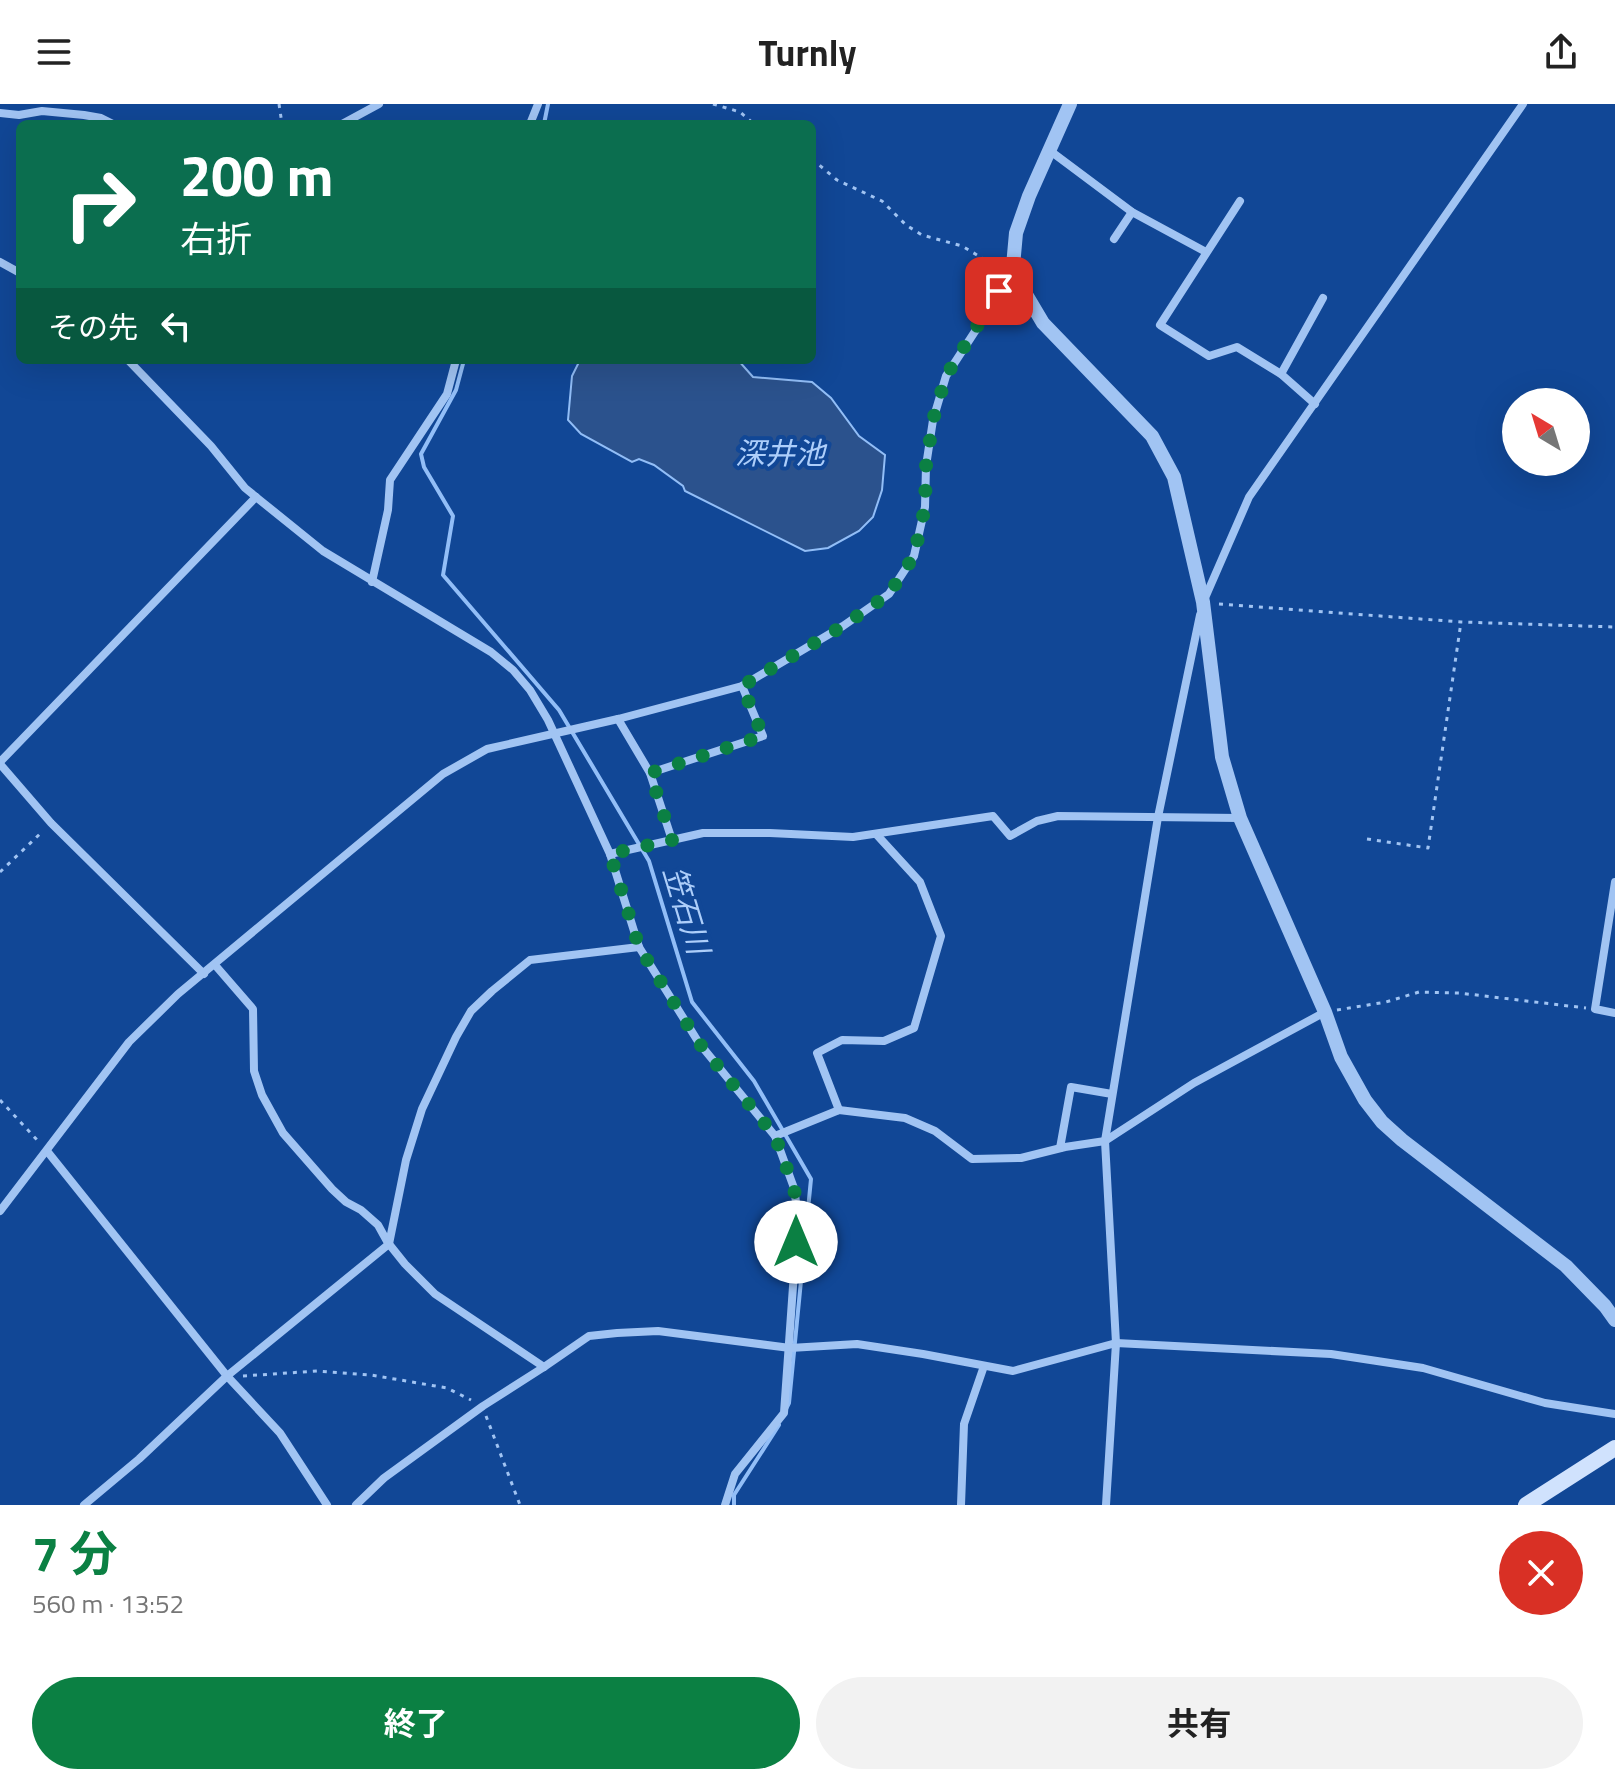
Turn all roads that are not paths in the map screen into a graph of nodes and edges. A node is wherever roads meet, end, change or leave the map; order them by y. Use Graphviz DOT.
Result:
graph roads {
  1 [pos="379,104"];
  2 [pos="1070,104"];
  3 [pos="1523,104"];
  4 [pos="0,113"];
  5 [pos="105,120"];
  6 [pos="349,120"];
  7 [pos="1049,150"];
  8 [pos="1240,201"];
  9 [pos="1132,212"];
  10 [pos="1114,239"];
  11 [pos="1206,252"];
  12 [pos="1013,266"];
  13 [pos="1323,298"];
  14 [pos="132,364"];
  15 [pos="455,364"];
  16 [pos="1281,374"];
  17 [pos="1315,404"];
  18 [pos="256,497"];
  19 [pos="372,582"];
  20 [pos="1203,602"];
  21 [pos="742,686"];
  22 [pos="618,719"];
  23 [pos="555,734"];
  24 [pos="0,763"];
  25 [pos="650,773"];
  26 [pos="1158,817"];
  27 [pos="1240,818"];
  28 [pos="877,835"];
  29 [pos="672,840"];
  30 [pos="610,854"];
  31 [pos="1615,882"];
  32 [pos="639,947"];
  33 [pos="215,965"];
  34 [pos="204,974"];
  35 [pos="1325,1012"];
  36 [pos="1615,1013"];
  37 [pos="1112,1094"];
  38 [pos="839,1110"];
  39 [pos="775,1136"];
  40 [pos="1105,1141"];
  41 [pos="1060,1148"];
  42 [pos="47,1151"];
  43 [pos="0,1211"];
  44 [pos="389,1244"];
  45 [pos="1615,1320"];
  46 [pos="1116,1343"];
  47 [pos="790,1348"];
  48 [pos="984,1366"];
  49 [pos="544,1367"];
  50 [pos="227,1376"];
  51 [pos="1615,1414"];
  52 [pos="1615,1448"];
  53 [pos="84,1505"];
  54 [pos="327,1505"];
  55 [pos="356,1505"];
  56 [pos="725,1505"];
  57 [pos="961,1505"];
  58 [pos="1106,1505"];
  59 [pos="1526,1505"];
  1 -- 6 [label="street"];
  2 -- 7 [label="street"];
  3 -- 17 [label="street"];
  4 -- 5 [label="street"];
  7 -- 9 [label="street"];
  7 -- 12 [label="street"];
  8 -- 11 [label="street"];
  9 -- 10 [label="street"];
  9 -- 11 [label="street"];
  11 -- 16 [label="street"];
  12 -- 20 [label="street"];
  12 -- 21 [label="street"];
  13 -- 16 [label="street"];
  14 -- 18 [label="street"];
  15 -- 19 [label="street"];
  16 -- 17 [label="street"];
  17 -- 20 [label="street"];
  18 -- 19 [label="street"];
  18 -- 24 [label="street"];
  19 -- 23 [label="street"];
  20 -- 26 [label="street"];
  20 -- 27 [label="street"];
  21 -- 22 [label="street"];
  21 -- 25 [label="street"];
  22 -- 23 [label="street"];
  22 -- 25 [label="street"];
  23 -- 30 [label="street"];
  23 -- 33 [label="street"];
  24 -- 34 [label="street"];
  25 -- 29 [label="street"];
  26 -- 27 [label="street"];
  26 -- 28 [label="street"];
  26 -- 37 [label="street"];
  27 -- 35 [label="street"];
  28 -- 29 [label="street"];
  28 -- 38 [label="street"];
  29 -- 30 [label="street"];
  30 -- 32 [label="street"];
  31 -- 36 [label="street"];
  32 -- 39 [label="street"];
  32 -- 44 [label="street"];
  33 -- 34 [label="street"];
  33 -- 44 [label="street"];
  34 -- 42 [label="street"];
  35 -- 40 [label="street"];
  35 -- 45 [label="street"];
  37 -- 40 [label="street"];
  37 -- 41 [label="street"];
  38 -- 39 [label="street"];
  38 -- 41 [label="street"];
  39 -- 47 [label="street"];
  40 -- 41 [label="street"];
  40 -- 46 [label="street"];
  42 -- 43 [label="street"];
  42 -- 50 [label="street"];
  44 -- 49 [label="street"];
  44 -- 50 [label="street"];
  46 -- 48 [label="street"];
  46 -- 51 [label="street"];
  46 -- 58 [label="street"];
  47 -- 48 [label="street"];
  47 -- 49 [label="street"];
  47 -- 56 [label="street"];
  48 -- 57 [label="street"];
  49 -- 55 [label="street"];
  50 -- 53 [label="street"];
  50 -- 54 [label="street"];
  52 -- 59 [label="main road"];
}
